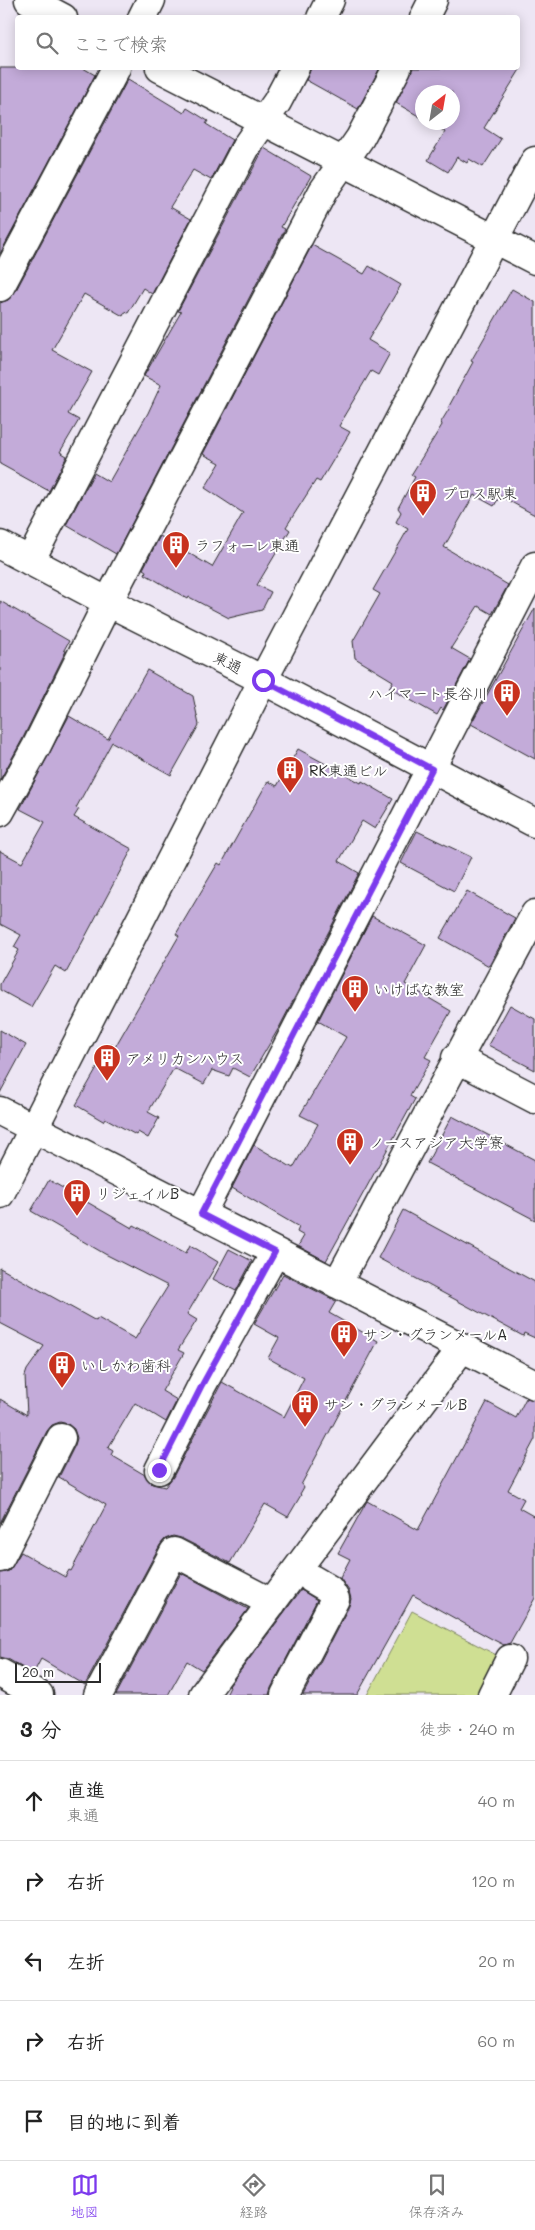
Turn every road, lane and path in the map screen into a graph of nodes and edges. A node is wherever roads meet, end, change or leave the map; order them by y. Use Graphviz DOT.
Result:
graph roads {
  1 [pos="29,0"];
  2 [pos="151,0"];
  3 [pos="330,0"];
  4 [pos="433,0"];
  5 [pos="56,15"];
  6 [pos="144,15"];
  7 [pos="322,15"];
  8 [pos="426,15"];
  9 [pos="115,70"];
  10 [pos="164,70"];
  11 [pos="294,70"];
  12 [pos="396,70"];
  13 [pos="263,121"];
  14 [pos="535,161"];
  15 [pos="342,162"];
  16 [pos="494,240"];
  17 [pos="535,260"];
  18 [pos="0,287"];
  19 [pos="0,545"];
  20 [pos="30,561"];
  21 [pos="535,566"];
  22 [pos="108,602"];
  23 [pos="263,680"];
  24 [pos="432,769"];
  25 [pos="0,812"];
  26 [pos="535,823"];
  27 [pos="535,914"];
  28 [pos="456,1058"];
  29 [pos="535,1099"];
  30 [pos="0,1111"];
  31 [pos="34,1129"];
  32 [pos="0,1194"];
  33 [pos="201,1214"];
  34 [pos="275,1252"];
  35 [pos="337,1284"];
  36 [pos="462,1348"];
  37 [pos="535,1385"];
  38 [pos="61,1438"];
  39 [pos="159,1470"];
  40 [pos="0,1558"];
  41 [pos="312,1578"];
  42 [pos="272,1602"];
  43 [pos="510,1659"];
  44 [pos="0,1673"];
  45 [pos="39,1695"];
  46 [pos="98,1695"];
  47 [pos="203,1695"];
  48 [pos="285,1695"];
  49 [pos="492,1695"];
  1 -- 5 [label="street"];
  2 -- 6 [label="street"];
  3 -- 7 [label="street"];
  4 -- 8 [label="street"];
  9 -- 18 [label="street"];
  10 -- 13 [label="street"];
  11 -- 13 [label="street"];
  12 -- 15 [label="street"];
  13 -- 15 [label="street"];
  13 -- 20 [label="street"];
  14 -- 16 [label="street"];
  15 -- 16 [label="street"];
  15 -- 22 [label="street"];
  16 -- 17 [label="street"];
  16 -- 23 [label="street"];
  19 -- 20 [label="street, 東通"];
  20 -- 22 [label="street, 東通"];
  21 -- 24 [label="street"];
  22 -- 23 [label="street, 東通"];
  22 -- 25 [label="street"];
  23 -- 24 [label="street, 東通"];
  23 -- 31 [label="street"];
  24 -- 26 [label="street, 東通"];
  24 -- 33 [label="street"];
  27 -- 28 [label="street"];
  28 -- 29 [label="street"];
  28 -- 35 [label="street"];
  30 -- 31 [label="street"];
  31 -- 32 [label="street"];
  31 -- 33 [label="street"];
  33 -- 34 [label="street"];
  34 -- 35 [label="street"];
  34 -- 39 [label="street"];
  35 -- 36 [label="street"];
  36 -- 37 [label="street"];
  36 -- 42 [label="street"];
  38 -- 40 [label="street"];
  41 -- 48 [label="street"];
  42 -- 46 [label="street"];
  42 -- 47 [label="street"];
  43 -- 49 [label="street"];
  44 -- 45 [label="street"];
}
